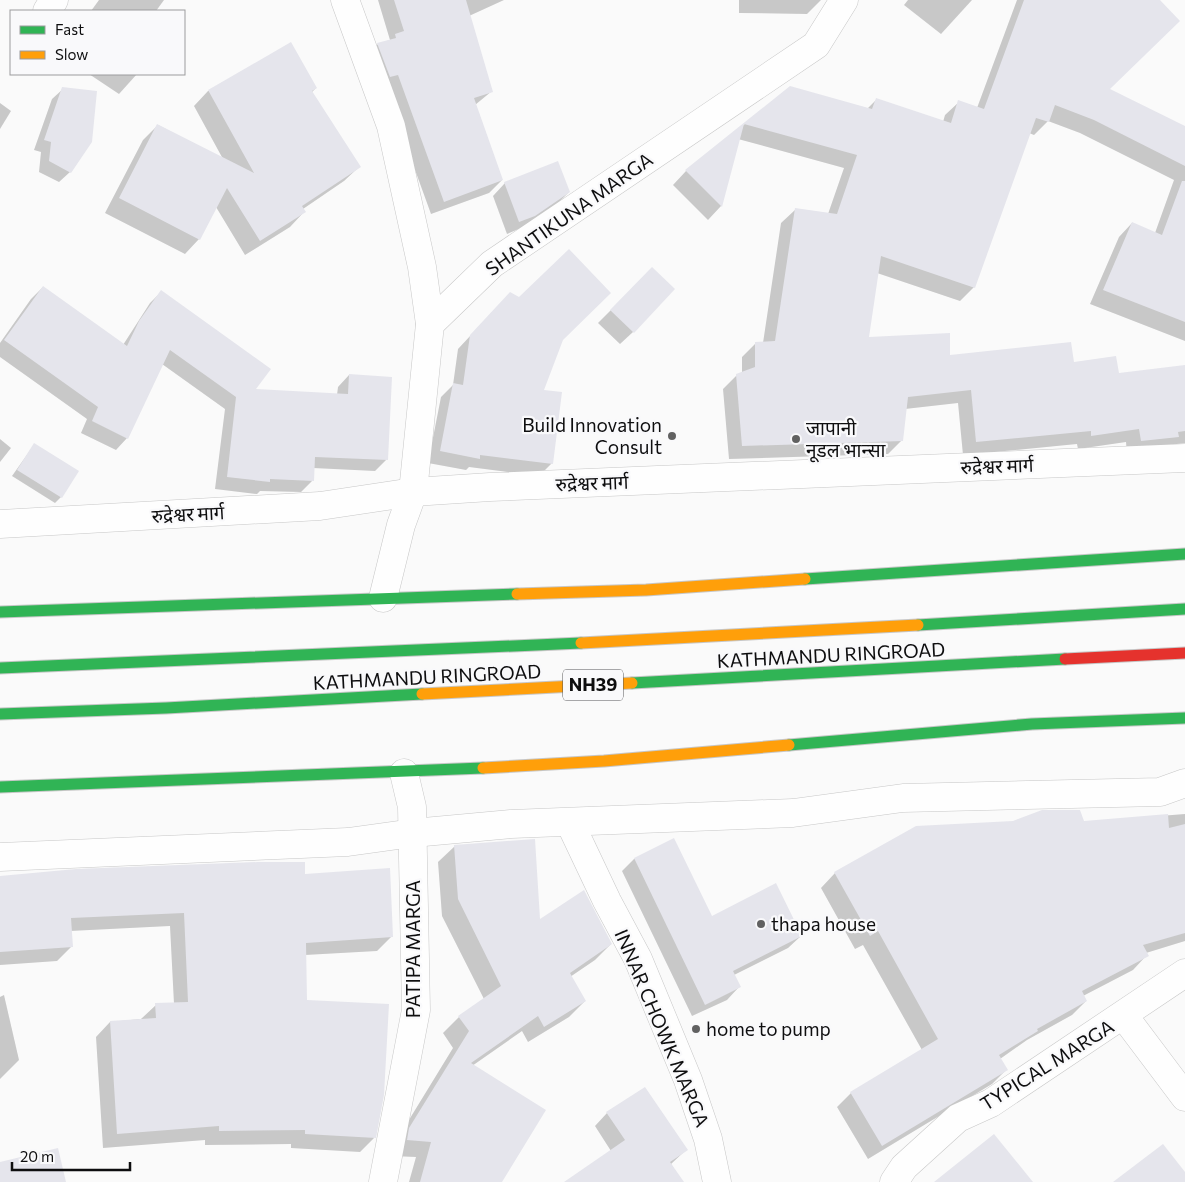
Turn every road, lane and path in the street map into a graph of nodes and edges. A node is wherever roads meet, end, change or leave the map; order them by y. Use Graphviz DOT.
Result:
graph roads {
  1 [pos="345,0"];
  2 [pos="844,0"];
  3 [pos="430,324"];
  4 [pos="1185,458"];
  5 [pos="413,492"];
  6 [pos="0,524"];
  7 [pos="1185,554"];
  8 [pos="383,598"];
  9 [pos="1185,609"];
  10 [pos="0,612"];
  11 [pos="1185,652"];
  12 [pos="0,668"];
  13 [pos="0,714"];
  14 [pos="1185,718"];
  15 [pos="404,773"];
  16 [pos="1185,783"];
  17 [pos="0,787"];
  18 [pos="570,822"];
  19 [pos="413,833"];
  20 [pos="0,856"];
  21 [pos="1185,973"];
  22 [pos="1124,1016"];
  23 [pos="1185,1097"];
  24 [pos="383,1182"];
  25 [pos="717,1182"];
  26 [pos="894,1182"];
  1 -- 3 [label="street"];
  2 -- 3 [label="street, SHANTIKUNA MARGA"];
  3 -- 5 [label="street"];
  4 -- 5 [label="street, रुद्रेश्वर मार्ग"];
  5 -- 6 [label="street, रुद्रेश्वर मार्ग"];
  5 -- 8 [label="street"];
  7 -- 8 [label="main road"];
  8 -- 10 [label="main road"];
  9 -- 12 [label="main road, KATHMANDU RINGROAD / NH39"];
  11 -- 13 [label="main road, KATHMANDU RINGROAD / NH39"];
  14 -- 15 [label="main road"];
  15 -- 17 [label="main road"];
  15 -- 19 [label="street, PATIPA MARGA"];
  16 -- 18 [label="street"];
  18 -- 19 [label="street"];
  18 -- 25 [label="street, INNAR CHOWK MARGA"];
  19 -- 20 [label="street"];
  19 -- 24 [label="street, PATIPA MARGA"];
  21 -- 22 [label="street, TYPICAL MARGA"];
  22 -- 23 [label="street"];
  22 -- 26 [label="street, TYPICAL MARGA"];
}
